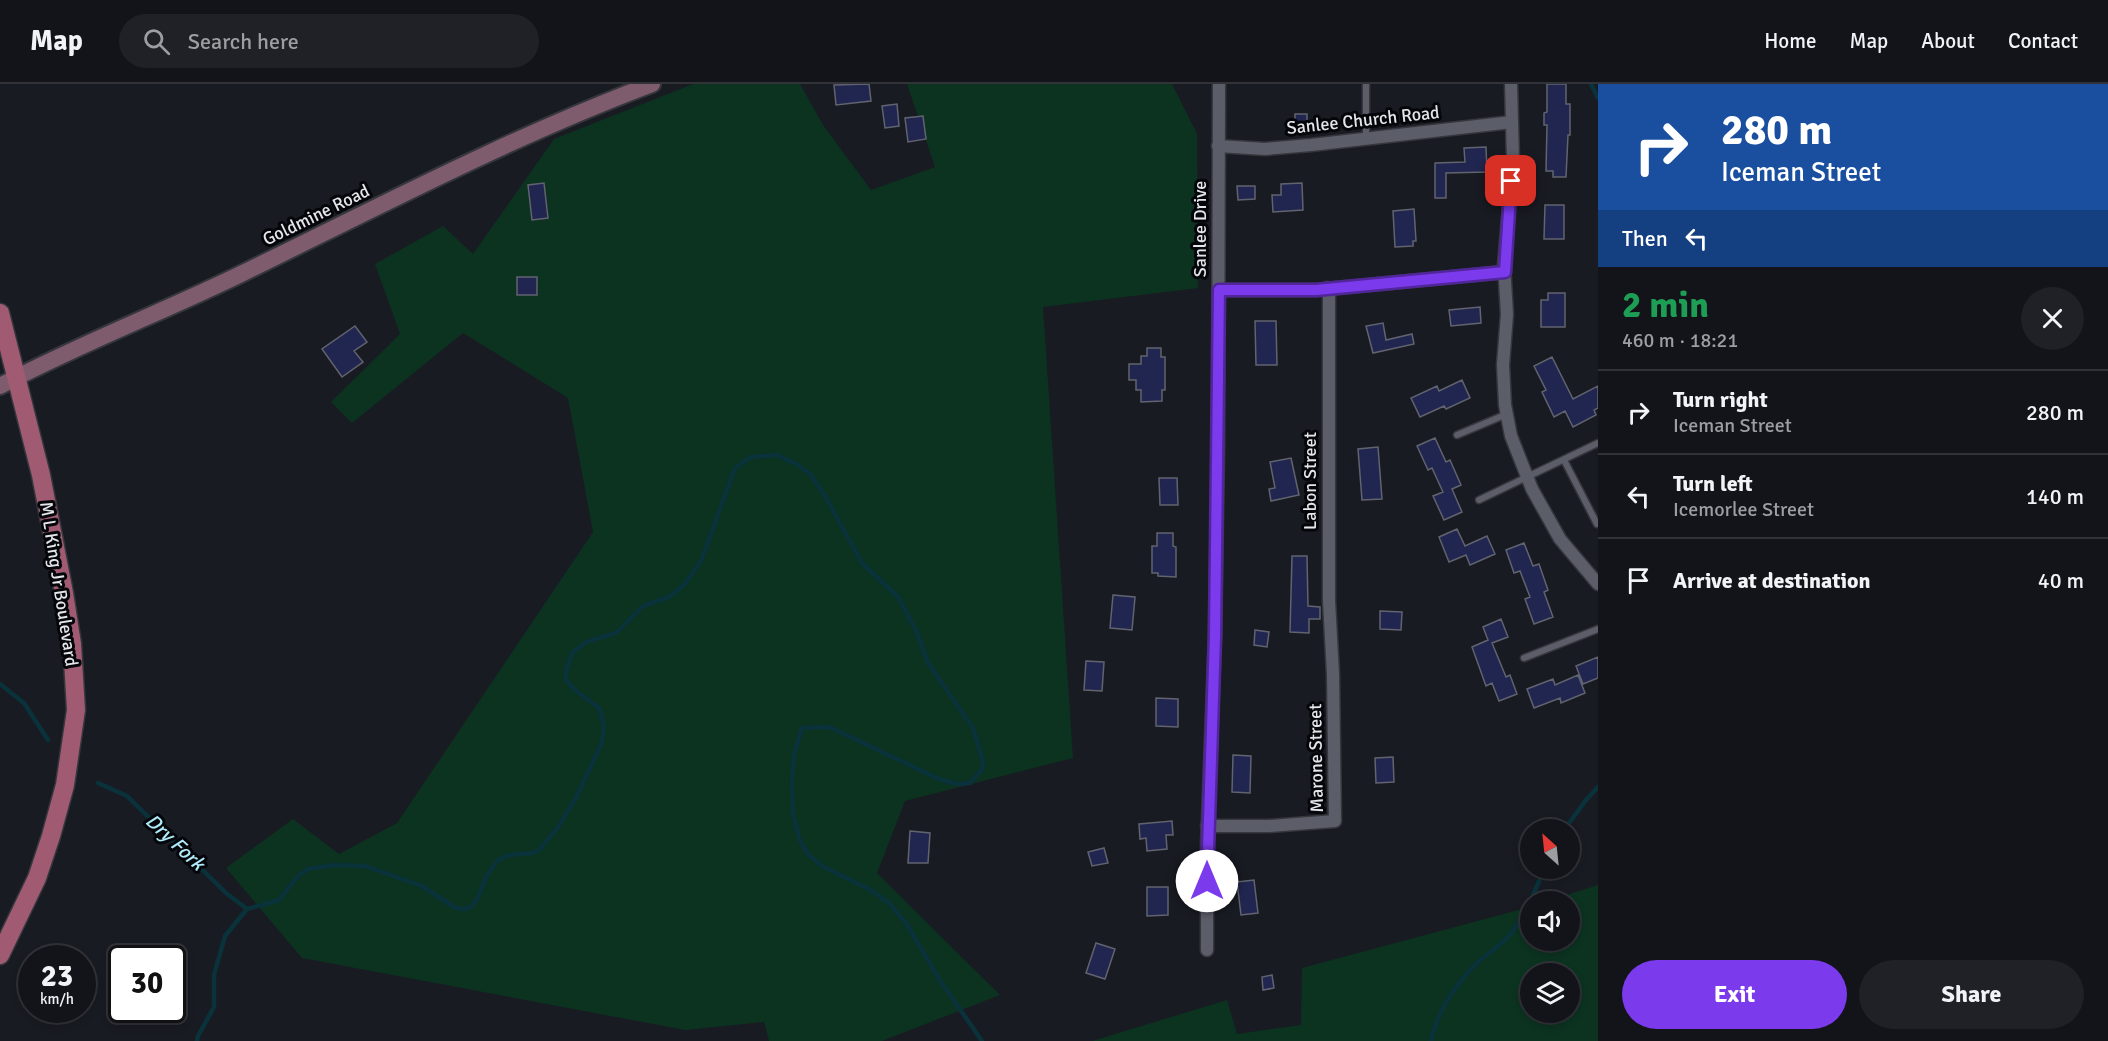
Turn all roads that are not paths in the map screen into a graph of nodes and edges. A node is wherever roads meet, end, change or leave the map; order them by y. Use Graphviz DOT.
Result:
graph roads {
  1 [pos="652,84"];
  2 [pos="1219,84"];
  3 [pos="1366,84"];
  4 [pos="1511,84"];
  5 [pos="1512,122"];
  6 [pos="1366,139"];
  7 [pos="1218,146"];
  8 [pos="1505,272"];
  9 [pos="1328,288"];
  10 [pos="1219,290"];
  11 [pos="0,313"];
  12 [pos="7,382"];
  13 [pos="1507,414"];
  14 [pos="1457,435"];
  15 [pos="1598,443"];
  16 [pos="1564,460"];
  17 [pos="1527,478"];
  18 [pos="1479,500"];
  19 [pos="1597,524"];
  20 [pos="1598,584"];
  21 [pos="1598,629"];
  22 [pos="1524,658"];
  23 [pos="1333,674"];
  24 [pos="1207,826"];
  25 [pos="1207,950"];
  26 [pos="0,955"];
  1 -- 12 [label="main road, Goldmine Road"];
  2 -- 7 [label="street, Sanlee Drive"];
  3 -- 6 [label="lane"];
  4 -- 5 [label="street"];
  5 -- 6 [label="street, Sanlee Church Road"];
  5 -- 8 [label="street"];
  6 -- 7 [label="street, Sanlee Church Road"];
  7 -- 10 [label="street, Sanlee Drive"];
  8 -- 9 [label="street"];
  8 -- 13 [label="street"];
  9 -- 10 [label="street"];
  9 -- 23 [label="street, Labon Street"];
  10 -- 24 [label="street, Sanlee Drive"];
  11 -- 12 [label="main road, M L King Jr Boulevard"];
  12 -- 26 [label="main road, M L King Jr Boulevard"];
  13 -- 14 [label="lane"];
  13 -- 17 [label="street"];
  15 -- 16 [label="lane"];
  16 -- 17 [label="lane"];
  16 -- 19 [label="lane"];
  17 -- 18 [label="lane"];
  17 -- 20 [label="street"];
  21 -- 22 [label="lane"];
  23 -- 24 [label="street, Marone Street"];
  24 -- 25 [label="street, Sanlee Drive"];
}
